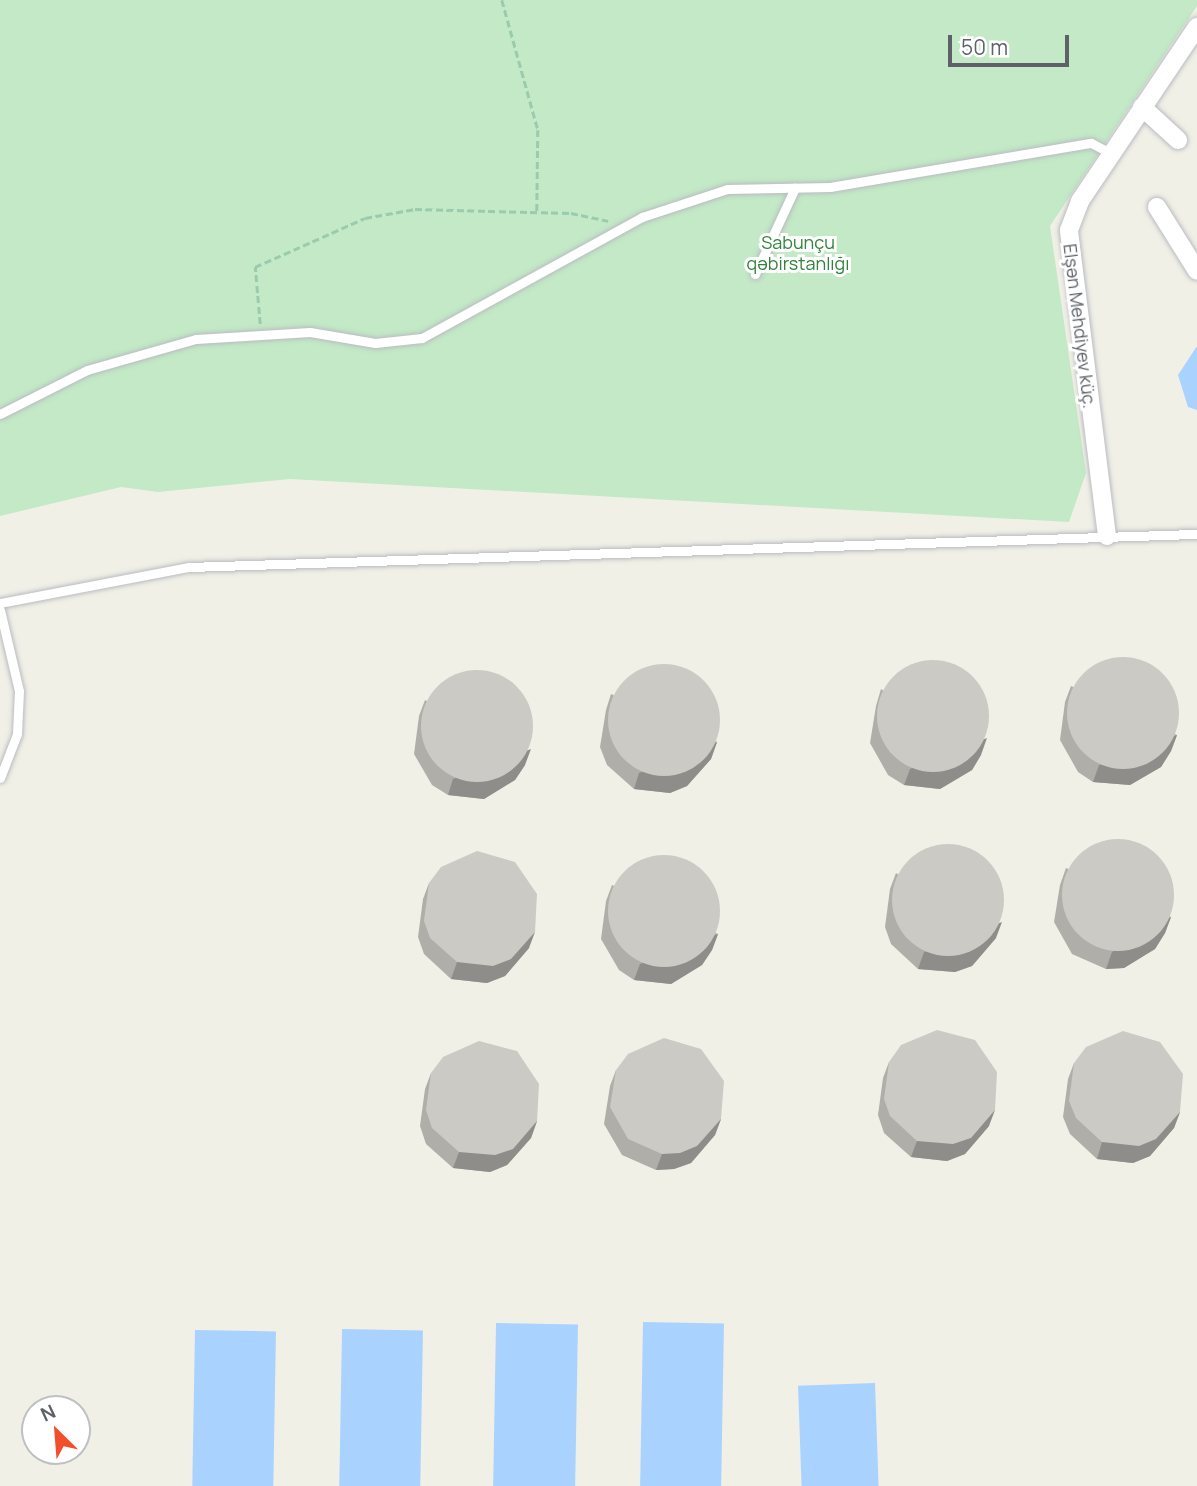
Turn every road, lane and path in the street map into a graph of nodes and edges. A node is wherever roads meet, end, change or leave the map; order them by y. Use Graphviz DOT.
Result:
graph roads {
  1 [pos="502,0"];
  2 [pos="1197,27"];
  3 [pos="1142,107"];
  4 [pos="1178,140"];
  5 [pos="1111,153"];
  6 [pos="795,188"];
  7 [pos="1157,207"];
  8 [pos="537,212"];
  9 [pos="620,228"];
  10 [pos="1197,271"];
  11 [pos="755,274"];
  12 [pos="261,333"];
  13 [pos="0,414"];
  14 [pos="1197,534"];
  15 [pos="1107,536"];
  16 [pos="0,603"];
  17 [pos="0,610"];
  18 [pos="0,778"];
  1 -- 8 [label="path"];
  2 -- 3 [label="street, Elşən Mehdiyev küç."];
  3 -- 4 [label="street"];
  3 -- 5 [label="street, Elşən Mehdiyev küç."];
  5 -- 6 [label="lane"];
  5 -- 15 [label="street, Elşən Mehdiyev küç."];
  6 -- 9 [label="lane"];
  6 -- 11 [label="lane"];
  7 -- 10 [label="street"];
  8 -- 9 [label="path"];
  8 -- 12 [label="path"];
  9 -- 12 [label="lane"];
  12 -- 13 [label="lane"];
  14 -- 15 [label="lane"];
  15 -- 16 [label="lane"];
  17 -- 18 [label="lane"];
}
